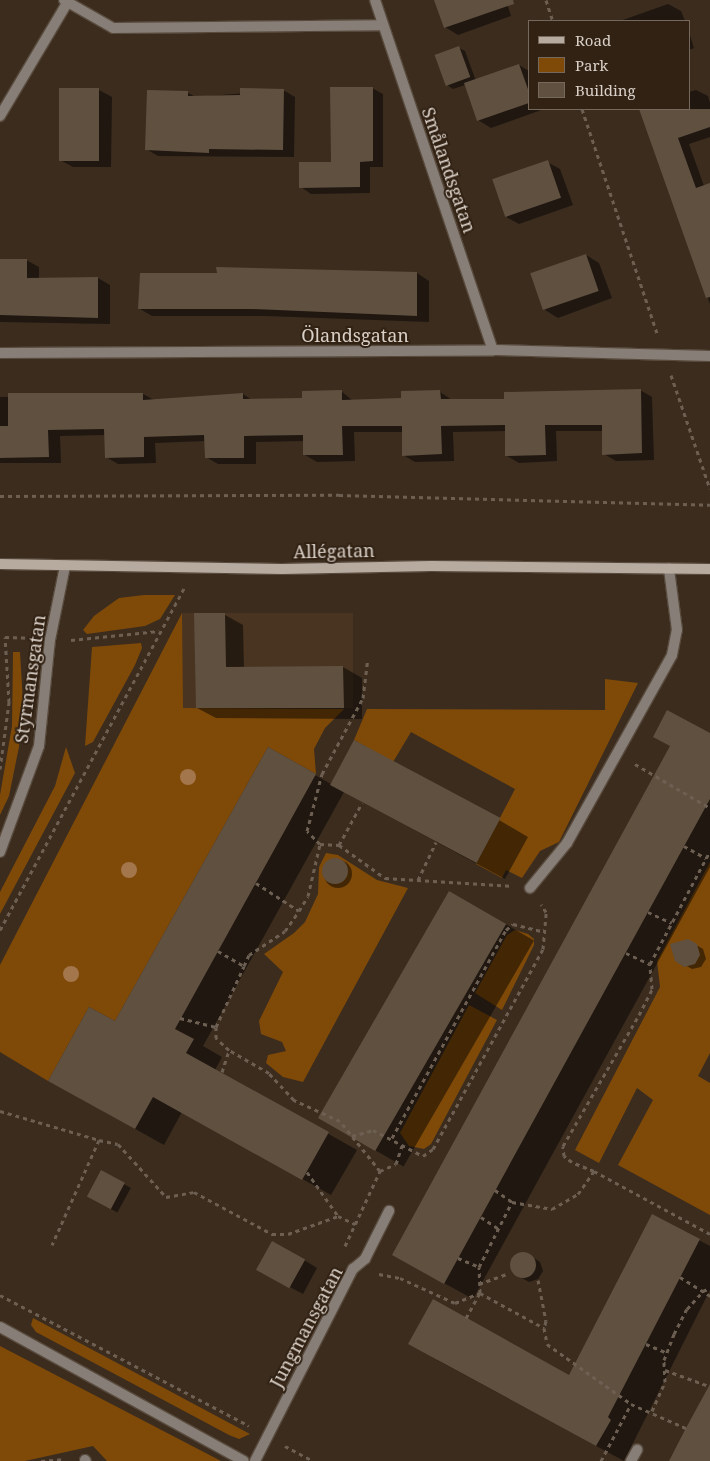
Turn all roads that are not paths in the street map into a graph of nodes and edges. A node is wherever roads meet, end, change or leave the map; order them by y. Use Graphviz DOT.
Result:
graph roads {
  1 [pos="376,0"];
  2 [pos="67,1"];
  3 [pos="382,24"];
  4 [pos="0,116"];
  5 [pos="493,350"];
  6 [pos="0,353"];
  7 [pos="710,356"];
  8 [pos="0,564"];
  9 [pos="65,566"];
  10 [pos="669,569"];
  11 [pos="710,569"];
  12 [pos="0,852"];
  13 [pos="530,888"];
  14 [pos="389,1211"];
  15 [pos="0,1327"];
  16 [pos="637,1450"];
  17 [pos="244,1461"];
  18 [pos="255,1461"];
  19 [pos="632,1461"];
  1 -- 3 [label="street, Smålandsgatan"];
  2 -- 3 [label="street"];
  2 -- 4 [label="street"];
  3 -- 5 [label="street, Smålandsgatan"];
  5 -- 6 [label="street, Ölandsgatan"];
  5 -- 7 [label="street, Ölandsgatan"];
  8 -- 9 [label="street, Allégatan"];
  9 -- 10 [label="street, Allégatan"];
  9 -- 12 [label="street, Styrmansgatan"];
  10 -- 11 [label="street, Allégatan"];
  10 -- 13 [label="street"];
  14 -- 18 [label="street, Jungmansgatan"];
  15 -- 17 [label="street"];
  16 -- 19 [label="street"];
}
